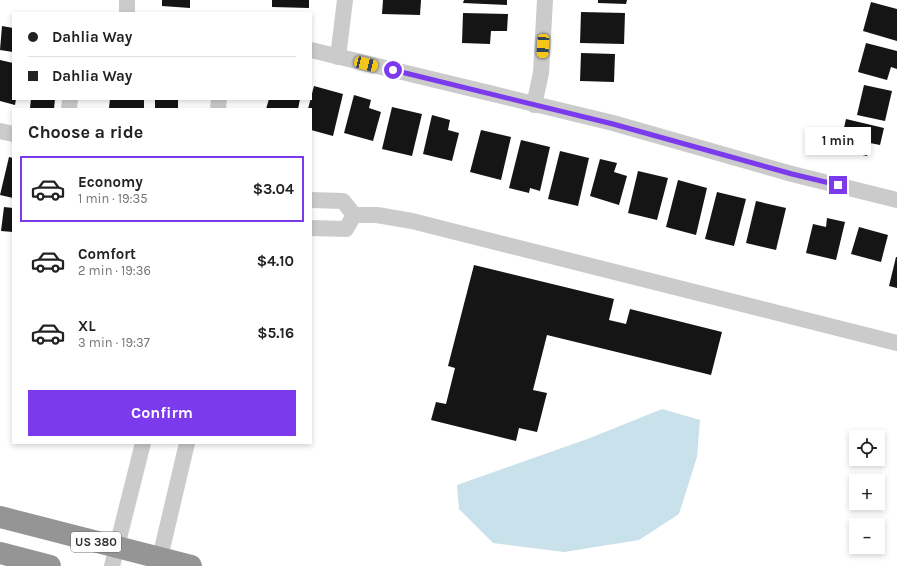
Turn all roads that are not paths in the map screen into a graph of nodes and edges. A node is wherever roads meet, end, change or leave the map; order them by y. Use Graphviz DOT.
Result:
graph roads {
  1 [pos="127,0"];
  2 [pos="345,0"];
  3 [pos="544,0"];
  4 [pos="127,12"];
  5 [pos="312,50"];
  6 [pos="338,57"];
  7 [pos="534,105"];
  8 [pos="0,131"];
  9 [pos="12,134"];
  10 [pos="312,200"];
  11 [pos="897,200"];
  12 [pos="354,215"];
  13 [pos="312,228"];
  14 [pos="897,343"];
  15 [pos="143,444"];
  16 [pos="187,444"];
  17 [pos="0,517"];
  18 [pos="0,553"];
  19 [pos="114,556"];
  20 [pos="158,562"];
  21 [pos="50,566"];
  22 [pos="191,566"];
  1 -- 4 [label="street"];
  2 -- 6 [label="street"];
  3 -- 7 [label="street"];
  5 -- 6 [label="street"];
  6 -- 7 [label="street"];
  7 -- 11 [label="street"];
  8 -- 9 [label="street"];
  10 -- 12 [label="street"];
  12 -- 13 [label="street"];
  12 -- 14 [label="street"];
  15 -- 19 [label="street"];
  16 -- 20 [label="street"];
  17 -- 19 [label="highway, US 380"];
  18 -- 21 [label="highway"];
  19 -- 20 [label="highway, US 380"];
  20 -- 22 [label="highway, US 380"];
}
